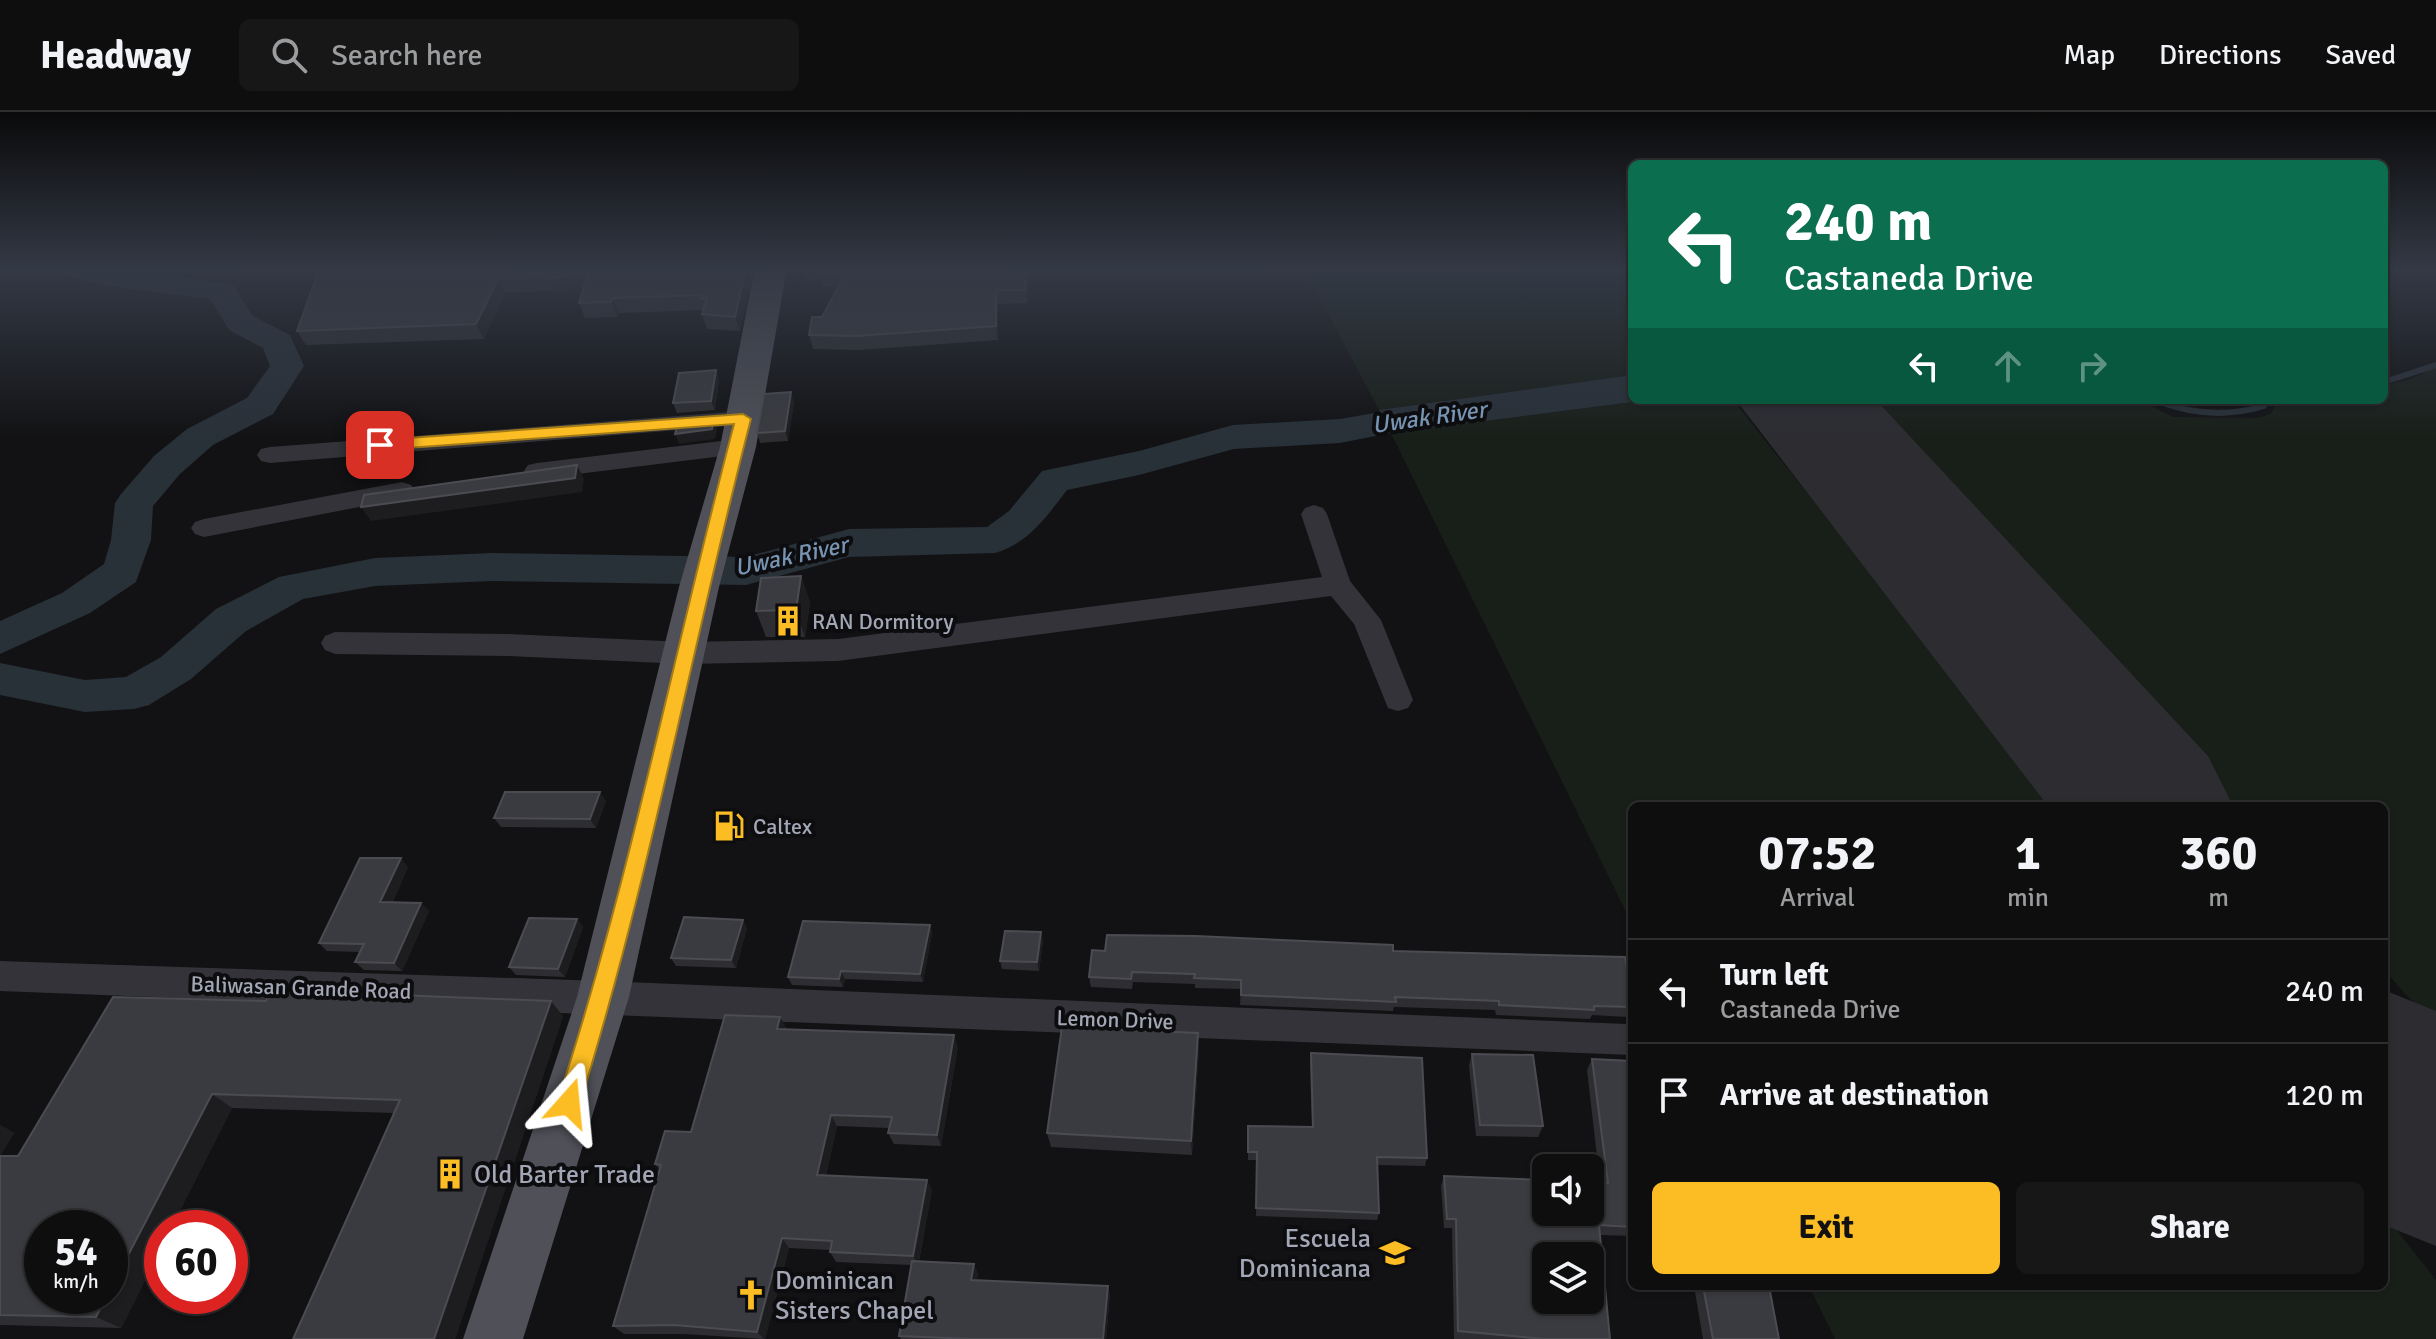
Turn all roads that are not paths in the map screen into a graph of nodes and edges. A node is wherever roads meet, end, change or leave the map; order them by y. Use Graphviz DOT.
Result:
graph roads {
  1 [pos="760,325"];
  2 [pos="740,433"];
  3 [pos="270,455"];
  4 [pos="511,474"];
  5 [pos="424,488"];
  6 [pos="1314,514"];
  7 [pos="204,528"];
  8 [pos="1338,585"];
  9 [pos="335,643"];
  10 [pos="685,653"];
  11 [pos="1398,700"];
  12 [pos="0,976"];
  13 [pos="603,997"];
  14 [pos="1626,1041"];
  15 [pos="493,1339"];
  1 -- 2 [label="main road"];
  2 -- 3 [label="street"];
  2 -- 4 [label="street"];
  2 -- 10 [label="main road"];
  5 -- 7 [label="street"];
  6 -- 8 [label="street"];
  8 -- 10 [label="street"];
  8 -- 11 [label="street"];
  9 -- 10 [label="street"];
  10 -- 13 [label="main road"];
  12 -- 13 [label="street, Baliwasan Grande Road"];
  13 -- 14 [label="street, Lemon Drive"];
  13 -- 15 [label="main road"];
}
